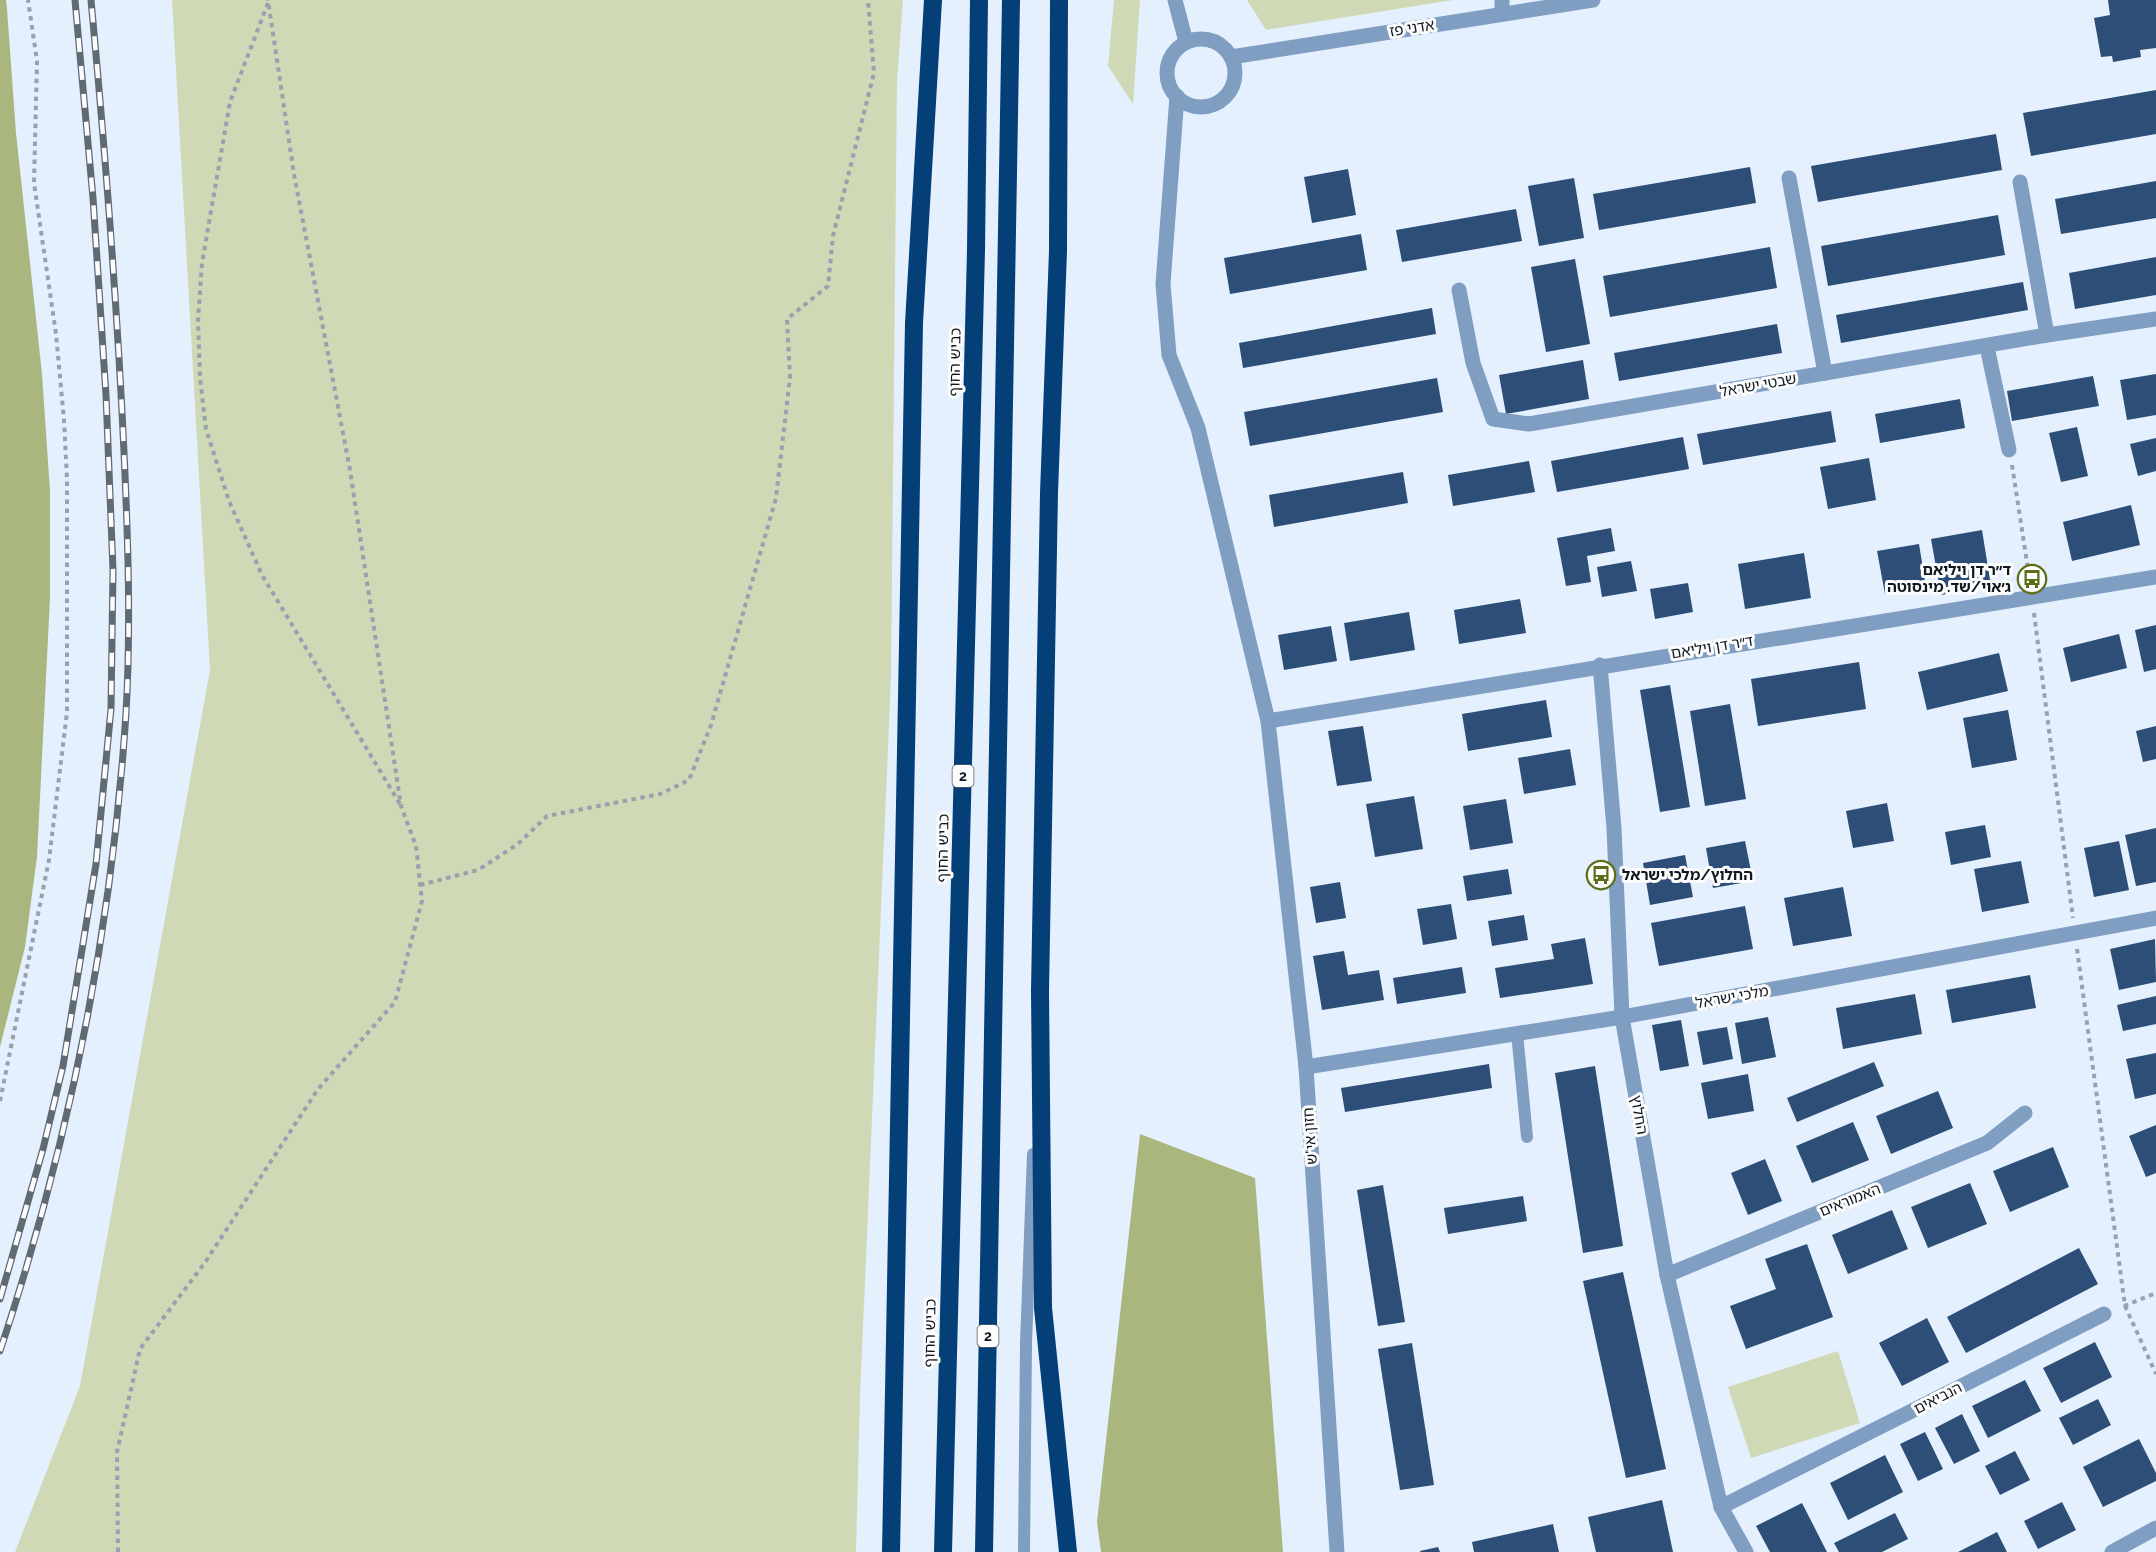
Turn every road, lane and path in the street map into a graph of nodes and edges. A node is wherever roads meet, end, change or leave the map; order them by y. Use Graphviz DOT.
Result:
graph roads {
  1 [pos="28,0"];
  2 [pos="868,0"];
  3 [pos="933,0"];
  4 [pos="979,0"];
  5 [pos="1011,0"];
  6 [pos="1175,0"];
  7 [pos="1593,0"];
  8 [pos="268,1"];
  9 [pos="1059,4"];
  10 [pos="1502,7"];
  11 [pos="1186,42"];
  12 [pos="1231,57"];
  13 [pos="1177,96"];
  14 [pos="1789,178"];
  15 [pos="2020,182"];
  16 [pos="1458,290"];
  17 [pos="2156,319"];
  18 [pos="2047,335"];
  19 [pos="1987,347"];
  20 [pos="1825,373"];
  21 [pos="2009,450"];
  22 [pos="2156,577"];
  23 [pos="1600,665"];
  24 [pos="1268,721"];
  25 [pos="401,806"];
  26 [pos="420,885"];
  27 [pos="2156,918"];
  28 [pos="1040,991"];
  29 [pos="1622,1017"];
  30 [pos="1517,1033"];
  31 [pos="1306,1067"];
  32 [pos="0,1101"];
  33 [pos="2025,1113"];
  34 [pos="1527,1137"];
  35 [pos="1667,1275"];
  36 [pos="2156,1293"];
  37 [pos="2104,1314"];
  38 [pos="894,1438"];
  39 [pos="1721,1507"];
  40 [pos="2156,1528"];
  41 [pos="118,1552"];
  42 [pos="882,1552"];
  43 [pos="891,1552"];
  44 [pos="943,1552"];
  45 [pos="984,1552"];
  46 [pos="1023,1552"];
  47 [pos="1068,1552"];
  48 [pos="1338,1552"];
  49 [pos="1746,1552"];
  50 [pos="2112,1552"];
  1 -- 32 [label="path"];
  2 -- 26 [label="path"];
  3 -- 38 [label="highway"];
  4 -- 44 [label="highway, כביש החוף / 2"];
  5 -- 45 [label="highway, 2"];
  6 -- 11 [label="street"];
  7 -- 10 [label="street, אדני פז"];
  8 -- 25 [label="path"];
  8 -- 25 [label="path"];
  9 -- 28 [label="highway"];
  10 -- 12 [label="street, אדני פז"];
  11 -- 12 [label="street"];
  11 -- 13 [label="street"];
  12 -- 13 [label="street"];
  13 -- 24 [label="street, חזון אי\"ש"];
  14 -- 20 [label="street"];
  15 -- 18 [label="street"];
  16 -- 20 [label="street, שבטי ישראל"];
  17 -- 18 [label="street, שבטי ישראל"];
  18 -- 19 [label="street, שבטי ישראל"];
  19 -- 20 [label="street, שבטי ישראל"];
  19 -- 21 [label="street"];
  22 -- 23 [label="street, ד״ר דן ויליאם"];
  23 -- 24 [label="street, ד״ר דן ויליאם"];
  23 -- 29 [label="street, החלוץ"];
  24 -- 31 [label="street, חזון אי\"ש"];
  25 -- 26 [label="path"];
  26 -- 41 [label="path"];
  27 -- 29 [label="street, מלכי ישראל"];
  28 -- 46 [label="lane"];
  28 -- 47 [label="highway"];
  29 -- 30 [label="street, מלכי ישראל"];
  29 -- 35 [label="street, החלוץ"];
  30 -- 31 [label="street, מלכי ישראל"];
  30 -- 34 [label="lane"];
  31 -- 48 [label="street, חזון אי\"ש"];
  33 -- 35 [label="street, האמוראים"];
  35 -- 39 [label="street, החלוץ"];
  36 -- 37 [label="path"];
  37 -- 39 [label="street, הנביאים"];
  38 -- 42 [label="highway"];
  38 -- 43 [label="highway"];
  39 -- 49 [label="street, החלוץ"];
  40 -- 50 [label="street"];
}
